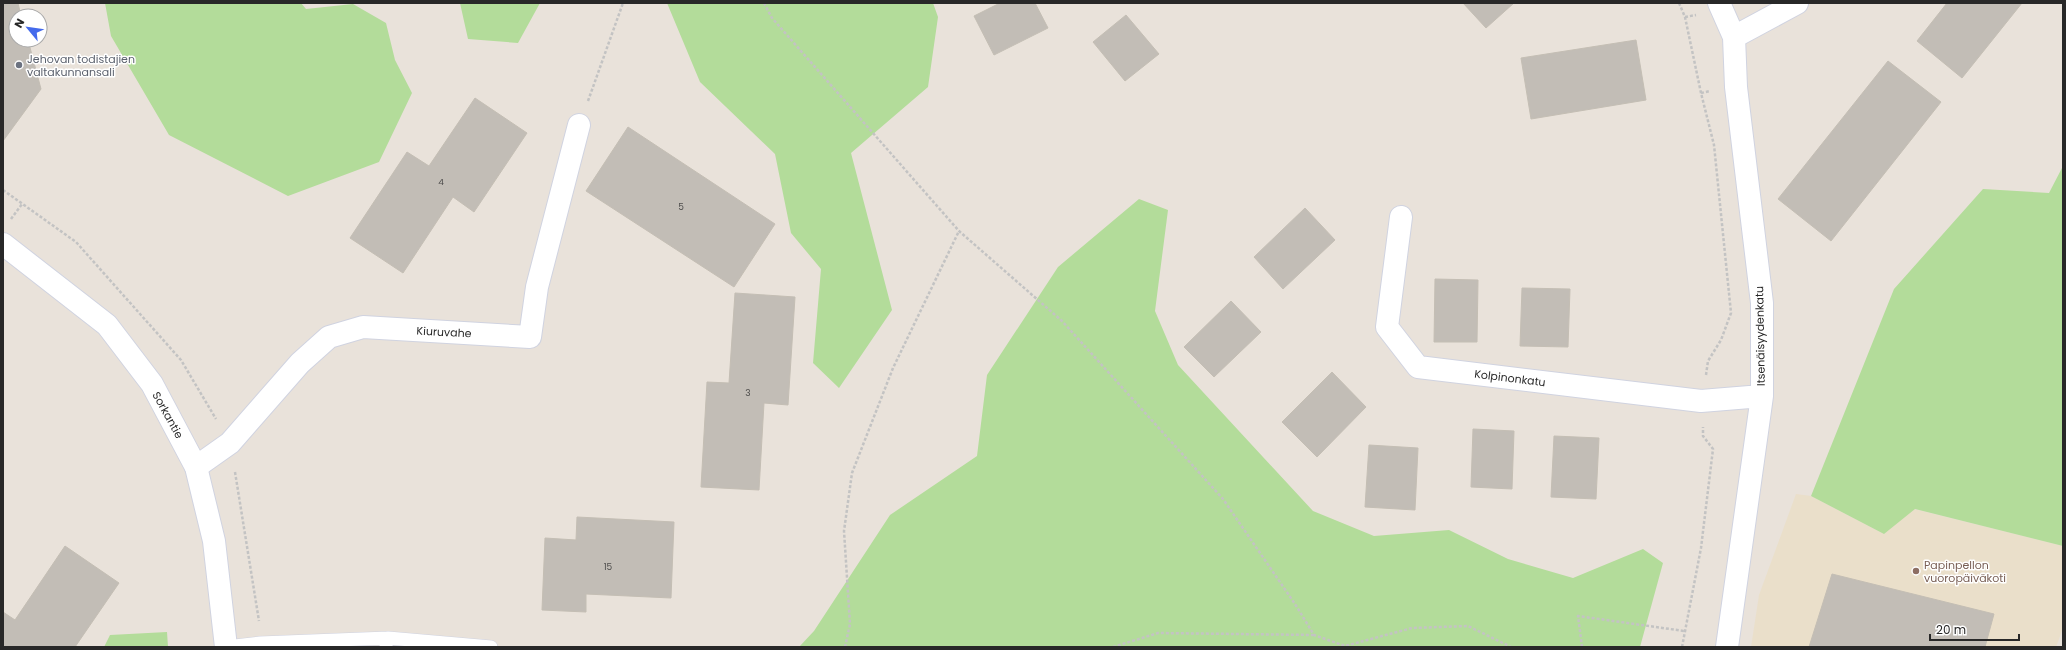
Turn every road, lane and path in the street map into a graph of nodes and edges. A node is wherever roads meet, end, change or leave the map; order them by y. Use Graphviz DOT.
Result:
graph roads {
  1 [pos="623,3"];
  2 [pos="764,3"];
  3 [pos="1679,3"];
  4 [pos="1719,3"];
  5 [pos="1797,3"];
  6 [pos="1734,38"];
  7 [pos="579,125"];
  8 [pos="1401,217"];
  9 [pos="959,231"];
  10 [pos="3,244"];
  11 [pos="1762,396"];
  12 [pos="1701,401"];
  13 [pos="196,467"];
  14 [pos="1684,631"];
  15 [pos="1314,635"];
  16 [pos="386,643"];
  17 [pos="226,647"];
  18 [pos="491,647"];
  19 [pos="845,647"];
  20 [pos="1113,647"];
  21 [pos="1511,647"];
  22 [pos="1582,647"];
  23 [pos="1682,647"];
  24 [pos="1727,647"];
  1 -- 7 [label="path"];
  2 -- 9 [label="path"];
  3 -- 12 [label="path"];
  4 -- 6 [label="street, Itsenäisyydenkatu"];
  5 -- 6 [label="street"];
  6 -- 11 [label="street, Itsenäisyydenkatu"];
  7 -- 13 [label="street, Kiuruvahe"];
  8 -- 12 [label="street, Kolpinonkatu"];
  9 -- 15 [label="path"];
  9 -- 19 [label="path"];
  10 -- 13 [label="street, Sorkantie"];
  11 -- 12 [label="street, Kolpinonkatu"];
  11 -- 24 [label="street, Itsenäisyydenkatu"];
  12 -- 14 [label="path"];
  13 -- 17 [label="street, Sorkantie"];
  14 -- 22 [label="path"];
  14 -- 23 [label="path"];
  15 -- 20 [label="path"];
  15 -- 21 [label="path"];
  16 -- 17 [label="lane"];
  16 -- 18 [label="lane"];
}
